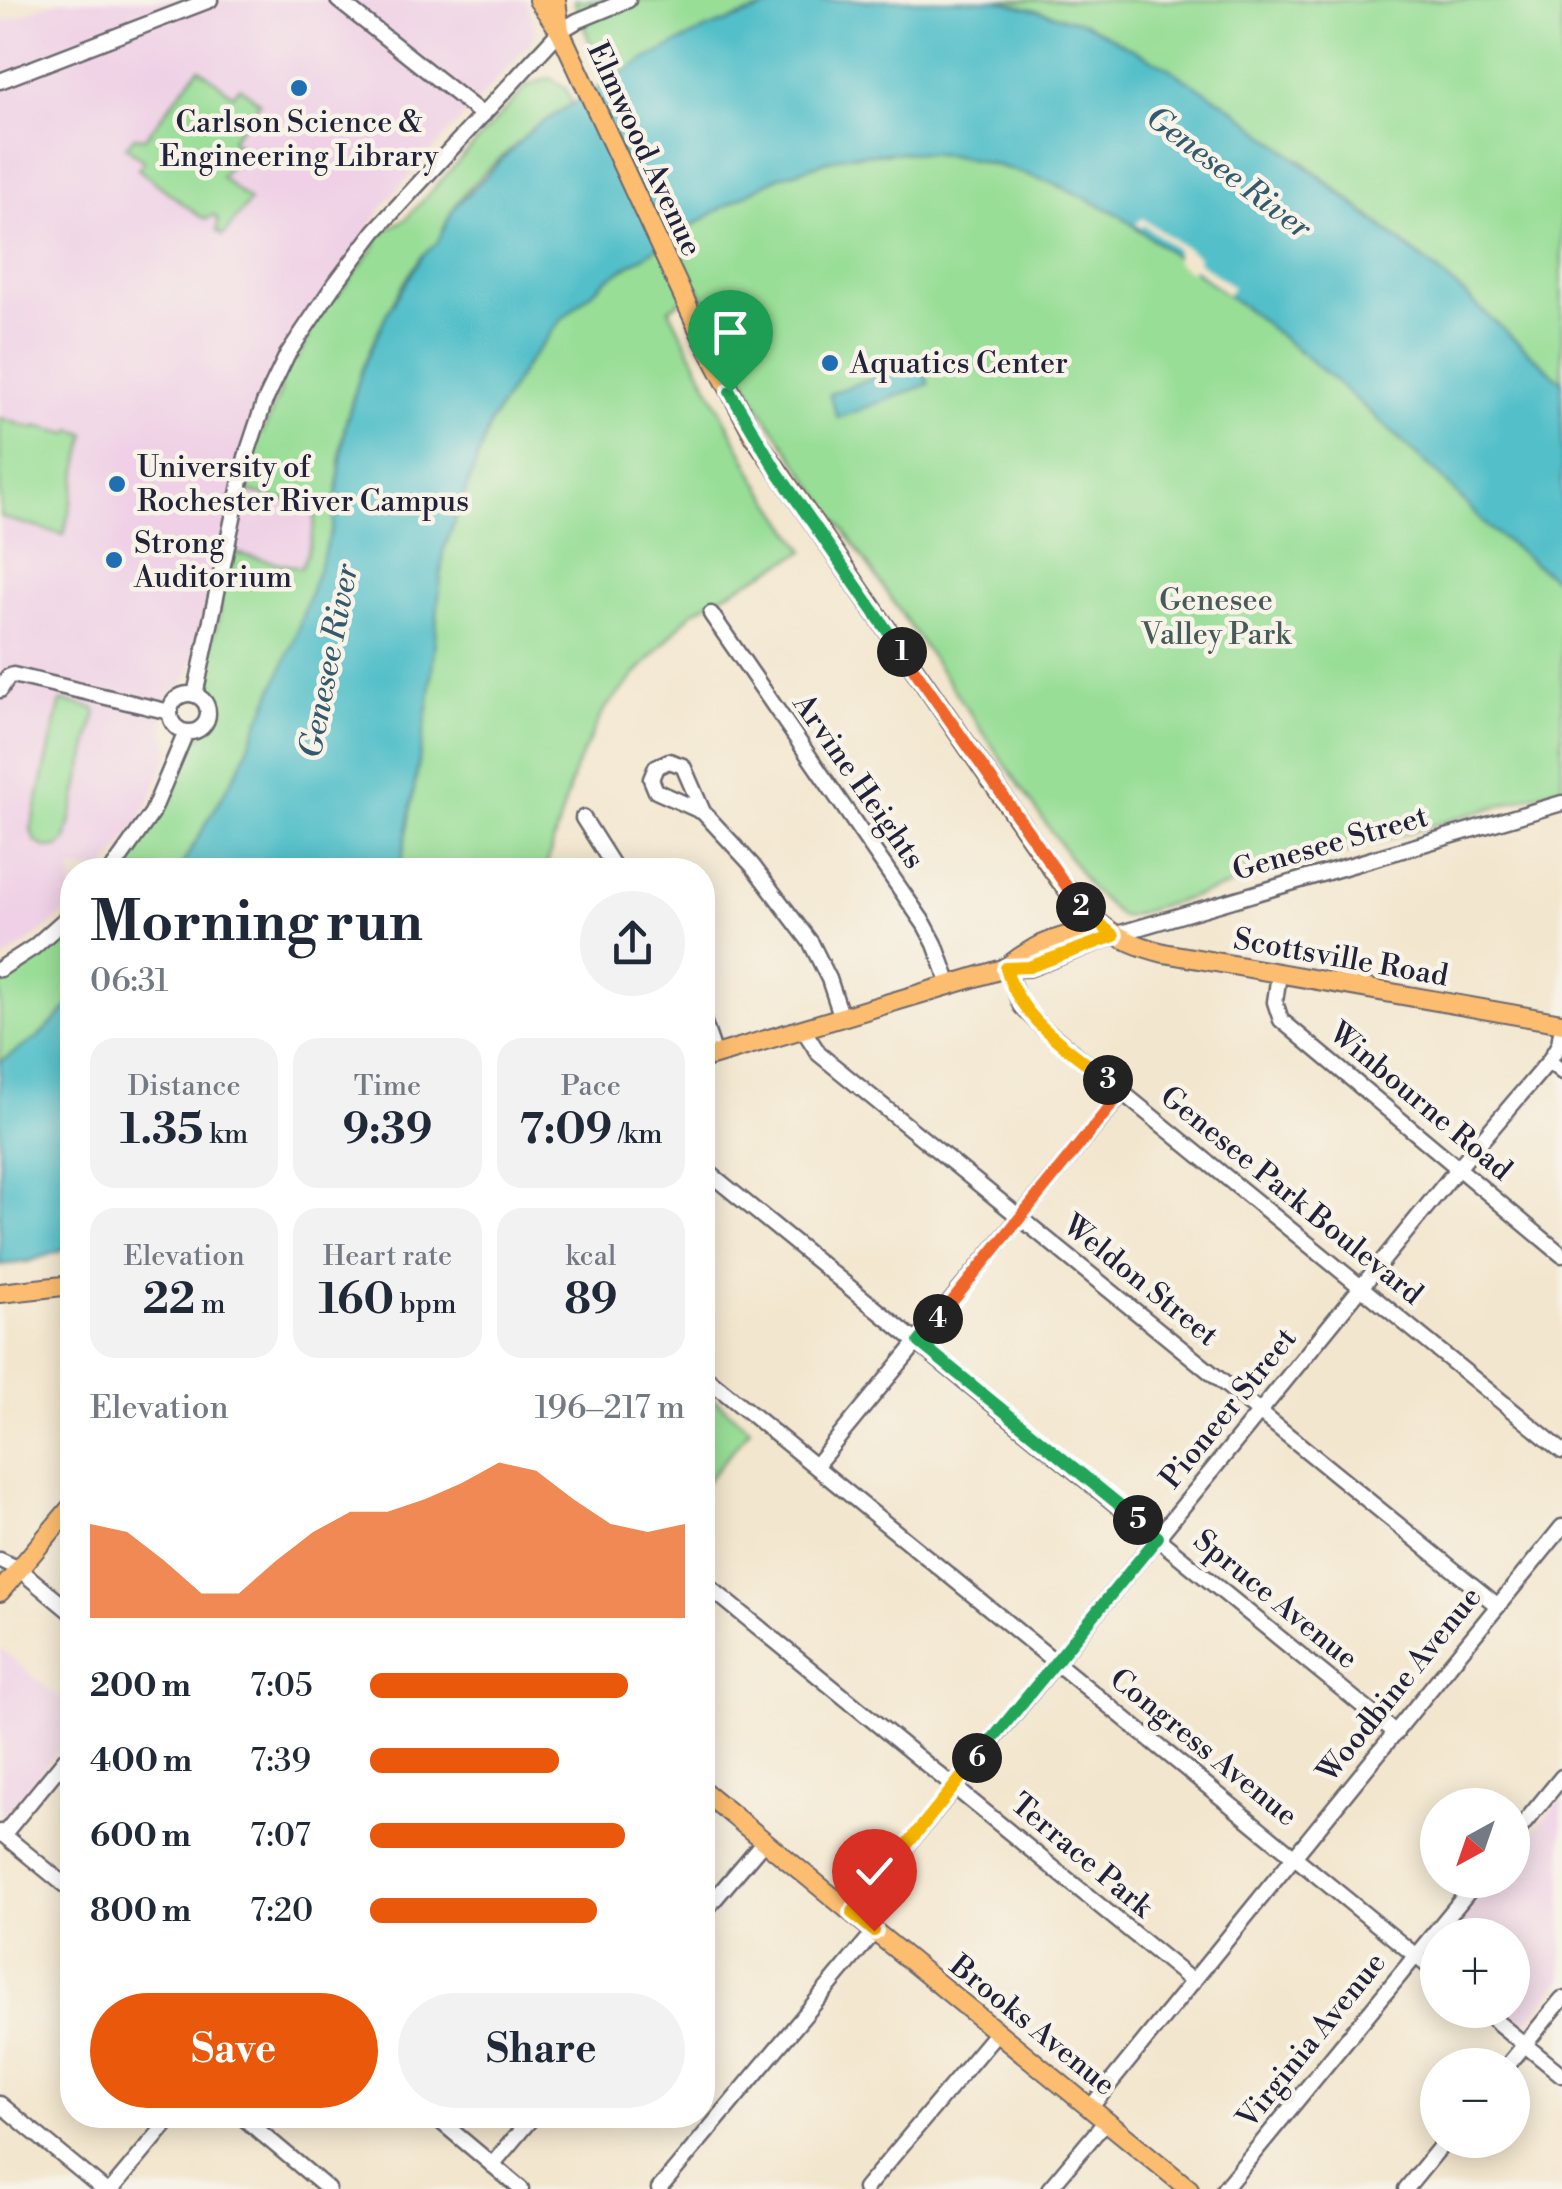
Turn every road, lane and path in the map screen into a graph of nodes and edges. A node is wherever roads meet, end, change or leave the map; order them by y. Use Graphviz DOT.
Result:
graph roads {
  1 [pos="210,0"];
  2 [pos="338,0"];
  3 [pos="538,0"];
  4 [pos="556,0"];
  5 [pos="628,0"];
  6 [pos="560,32"];
  7 [pos="0,81"];
  8 [pos="484,115"];
  9 [pos="711,614"];
  10 [pos="4,684"];
  11 [pos="195,696"];
  12 [pos="170,712"];
  13 [pos="186,732"];
  14 [pos="1562,803"];
  15 [pos="704,812"];
  16 [pos="583,818"];
  17 [pos="120,858"];
  18 [pos="608,858"];
  19 [pos="60,923"];
  20 [pos="1114,936"];
  21 [pos="1006,968"];
  22 [pos="0,969"];
  23 [pos="1279,974"];
  24 [pos="950,985"];
  25 [pos="842,1018"];
  26 [pos="1562,1025"];
  27 [pos="803,1029"];
  28 [pos="715,1055"];
  29 [pos="1548,1061"];
  30 [pos="1562,1072"];
  31 [pos="1122,1092"];
  32 [pos="1458,1168"];
  33 [pos="715,1177"];
  34 [pos="1020,1216"];
  35 [pos="1562,1255"];
  36 [pos="60,1286"];
  37 [pos="43,1287"];
  38 [pos="1362,1287"];
  39 [pos="60,1292"];
  40 [pos="0,1293"];
  41 [pos="919,1342"];
  42 [pos="715,1384"];
  43 [pos="1259,1412"];
  44 [pos="1562,1451"];
  45 [pos="816,1465"];
  46 [pos="60,1520"];
  47 [pos="1562,1527"];
  48 [pos="1158,1537"];
  49 [pos="0,1560"];
  50 [pos="19,1569"];
  51 [pos="715,1591"];
  52 [pos="0,1592"];
  53 [pos="60,1602"];
  54 [pos="1498,1606"];
  55 [pos="1056,1662"];
  56 [pos="1396,1732"];
  57 [pos="60,1765"];
  58 [pos="1562,1778"];
  59 [pos="954,1784"];
  60 [pos="715,1801"];
  61 [pos="1530,1816"];
  62 [pos="2,1834"];
  63 [pos="764,1841"];
  64 [pos="1294,1856"];
  65 [pos="60,1880"];
  66 [pos="1463,1898"];
  67 [pos="715,1899"];
  68 [pos="852,1913"];
  69 [pos="874,1931"];
  70 [pos="1416,1956"];
  71 [pos="1420,1959"];
  72 [pos="1193,1982"];
  73 [pos="1562,1999"];
  74 [pos="1504,2028"];
  75 [pos="997,2032"];
  76 [pos="1524,2045"];
  77 [pos="1522,2048"];
  78 [pos="1562,2075"];
  79 [pos="0,2104"];
  80 [pos="1090,2108"];
  81 [pos="1106,2121"];
  82 [pos="715,2122"];
  83 [pos="163,2128"];
  84 [pos="255,2128"];
  85 [pos="448,2128"];
  86 [pos="523,2128"];
  87 [pos="710,2128"];
  88 [pos="1431,2158"];
  89 [pos="492,2165"];
  90 [pos="102,2189"];
  91 [pos="112,2189"];
  92 [pos="328,2189"];
  93 [pos="521,2189"];
  94 [pos="659,2189"];
  95 [pos="865,2189"];
  96 [pos="1050,2189"];
  97 [pos="1189,2189"];
  98 [pos="1224,2189"];
  99 [pos="1406,2189"];
  1 -- 7 [label="street"];
  2 -- 8 [label="street"];
  3 -- 6 [label="main road, Elmwood Avenue"];
  4 -- 6 [label="main road, Elmwood Avenue"];
  5 -- 6 [label="street"];
  6 -- 8 [label="street"];
  6 -- 20 [label="main road, Elmwood Avenue"];
  8 -- 11 [label="street"];
  9 -- 24 [label="street, Arvine Heights"];
  10 -- 12 [label="street"];
  11 -- 12 [label="street"];
  11 -- 13 [label="street"];
  12 -- 13 [label="street"];
  13 -- 17 [label="street"];
  14 -- 20 [label="street, Genesee Street"];
  15 -- 25 [label="street"];
  16 -- 18 [label="street"];
  19 -- 22 [label="street"];
  20 -- 21 [label="main road, Genesee Street"];
  20 -- 23 [label="main road, Scottsville Road"];
  21 -- 24 [label="main road, Genesee Street"];
  21 -- 31 [label="street, Genesee Park Boulevard"];
  23 -- 26 [label="main road, Scottsville Road"];
  23 -- 32 [label="street, Winbourne Road"];
  24 -- 25 [label="main road, Genesee Street"];
  25 -- 27 [label="main road, Genesee Street"];
  26 -- 29 [label="street, Pioneer Street"];
  27 -- 28 [label="main road, Genesee Street"];
  27 -- 34 [label="street, Weldon Street"];
  29 -- 30 [label="street"];
  29 -- 32 [label="street, Pioneer Street"];
  31 -- 34 [label="street"];
  31 -- 38 [label="street, Genesee Park Boulevard"];
  32 -- 35 [label="street, Winbourne Road"];
  32 -- 38 [label="street, Pioneer Street"];
  33 -- 41 [label="street, Spruce Avenue"];
  34 -- 41 [label="street"];
  34 -- 43 [label="street, Weldon Street"];
  36 -- 37 [label="main road"];
  37 -- 39 [label="main road"];
  37 -- 40 [label="main road"];
  38 -- 43 [label="street, Pioneer Street"];
  38 -- 44 [label="street, Genesee Park Boulevard"];
  41 -- 45 [label="street"];
  41 -- 48 [label="street, Spruce Avenue"];
  42 -- 45 [label="street, Congress Avenue"];
  43 -- 48 [label="street, Pioneer Street"];
  43 -- 54 [label="street, Weldon Street"];
  45 -- 55 [label="street, Congress Avenue"];
  46 -- 50 [label="main road"];
  47 -- 54 [label="street, Woodbine Avenue"];
  48 -- 55 [label="street, Pioneer Street"];
  48 -- 56 [label="street, Spruce Avenue"];
  49 -- 50 [label="street"];
  50 -- 52 [label="main road"];
  50 -- 53 [label="street"];
  51 -- 59 [label="street, Terrace Park"];
  54 -- 56 [label="street, Woodbine Avenue"];
  55 -- 59 [label="street, Pioneer Street"];
  55 -- 64 [label="street, Congress Avenue"];
  56 -- 64 [label="street, Woodbine Avenue"];
  57 -- 62 [label="street"];
  58 -- 61 [label="street"];
  59 -- 68 [label="street, Pioneer Street"];
  59 -- 72 [label="street, Terrace Park"];
  60 -- 63 [label="main road, Brooks Avenue"];
  62 -- 65 [label="street"];
  63 -- 67 [label="street"];
  63 -- 68 [label="main road, Brooks Avenue"];
  64 -- 70 [label="street, Congress Avenue"];
  64 -- 72 [label="street, Woodbine Avenue"];
  66 -- 70 [label="street, Virginia Avenue"];
  68 -- 69 [label="main road, Brooks Avenue"];
  69 -- 75 [label="main road, Brooks Avenue"];
  69 -- 82 [label="street"];
  70 -- 71 [label="street, Congress Avenue"];
  70 -- 98 [label="street, Virginia Avenue"];
  72 -- 80 [label="street, Woodbine Avenue"];
  73 -- 76 [label="street"];
  74 -- 76 [label="street"];
  75 -- 80 [label="main road, Brooks Avenue"];
  75 -- 95 [label="street"];
  76 -- 77 [label="street"];
  76 -- 78 [label="street"];
  79 -- 90 [label="street"];
  80 -- 81 [label="main road, Brooks Avenue"];
  81 -- 96 [label="street"];
  81 -- 97 [label="main road, Brooks Avenue"];
  83 -- 91 [label="street"];
  84 -- 92 [label="street"];
  85 -- 89 [label="street"];
  86 -- 89 [label="street"];
  87 -- 94 [label="street"];
  88 -- 99 [label="street"];
  89 -- 93 [label="street"];
}
